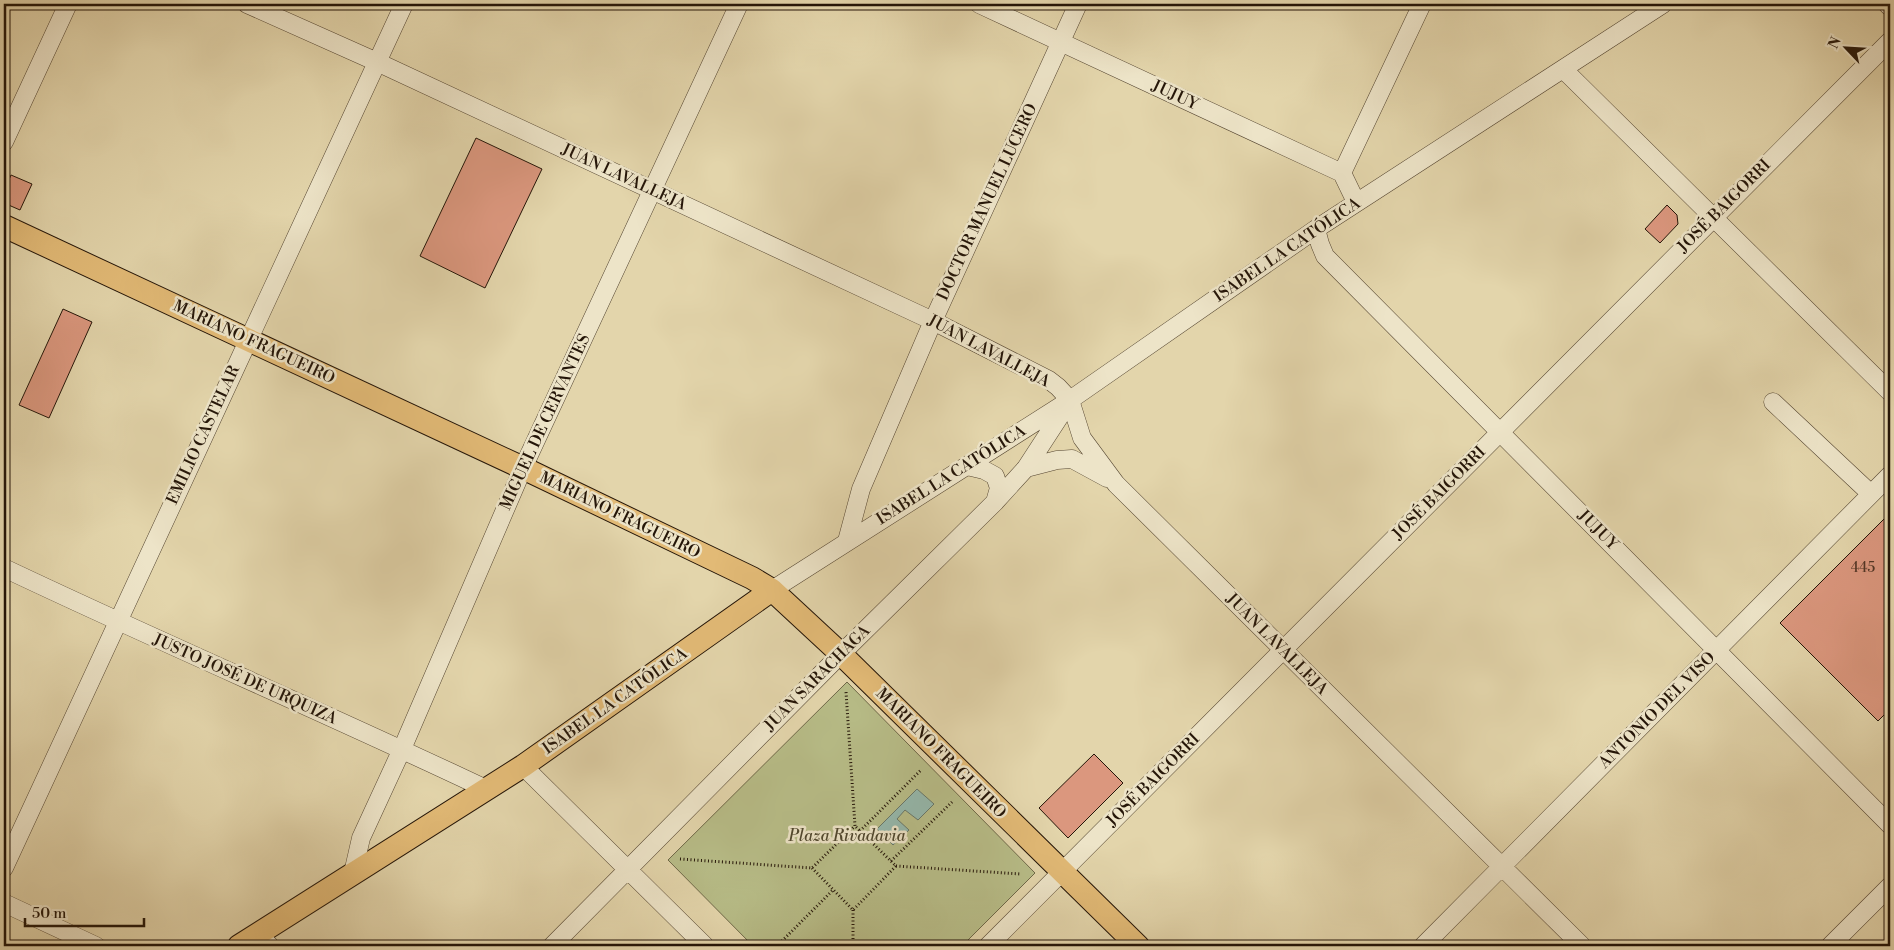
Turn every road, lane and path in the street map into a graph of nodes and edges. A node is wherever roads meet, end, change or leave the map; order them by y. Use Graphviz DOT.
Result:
graph roads {
  1 [pos="68,4"];
  2 [pos="247,4"];
  3 [pos="404,4"];
  4 [pos="739,4"];
  5 [pos="978,4"];
  6 [pos="1078,4"];
  7 [pos="1422,4"];
  8 [pos="1663,4"];
  9 [pos="1888,4"];
  10 [pos="1890,7"];
  11 [pos="1647,10"];
  12 [pos="1890,41"];
  13 [pos="1060,42"];
  14 [pos="377,62"];
  15 [pos="1563,69"];
  16 [pos="4,142"];
  17 [pos="1342,173"];
  18 [pos="652,190"];
  19 [pos="1356,202"];
  20 [pos="1713,217"];
  21 [pos="4,226"];
  22 [pos="1316,229"];
  23 [pos="933,321"];
  24 [pos="248,339"];
  25 [pos="1890,392"];
  26 [pos="1070,400"];
  27 [pos="1773,402"];
  28 [pos="1500,432"];
  29 [pos="967,466"];
  30 [pos="523,468"];
  31 [pos="1026,468"];
  32 [pos="1890,474"];
  33 [pos="1116,484"];
  34 [pos="1871,494"];
  35 [pos="995,502"];
  36 [pos="847,541"];
  37 [pos="4,568"];
  38 [pos="772,590"];
  39 [pos="117,622"];
  40 [pos="1282,650"];
  41 [pos="1717,650"];
  42 [pos="841,654"];
  43 [pos="846,692"];
  44 [pos="402,749"];
  45 [pos="523,766"];
  46 [pos="921,770"];
  47 [pos="486,789"];
  48 [pos="952,802"];
  49 [pos="1890,825"];
  50 [pos="855,826"];
  51 [pos="860,831"];
  52 [pos="680,859"];
  53 [pos="891,861"];
  54 [pos="896,866"];
  55 [pos="1502,867"];
  56 [pos="4,868"];
  57 [pos="812,868"];
  58 [pos="628,870"];
  59 [pos="1062,872"];
  60 [pos="353,874"];
  61 [pos="1021,874"];
  62 [pos="1890,886"];
  63 [pos="833,890"];
  64 [pos="4,903"];
  65 [pos="853,910"];
  66 [pos="264,940"];
  67 [pos="96,946"];
  68 [pos="239,946"];
  69 [pos="552,946"];
  70 [pos="705,946"];
  71 [pos="777,946"];
  72 [pos="854,946"];
  73 [pos="988,946"];
  74 [pos="1138,946"];
  75 [pos="1424,946"];
  76 [pos="1582,946"];
  77 [pos="1830,946"];
  1 -- 16 [label="street"];
  2 -- 14 [label="street, JUAN LAVALLEJA"];
  3 -- 14 [label="street, EMILIO CASTELAR"];
  4 -- 18 [label="street, MIGUEL DE CERVANTES"];
  5 -- 13 [label="street, JUJUY"];
  6 -- 13 [label="street, DOCTOR MANUEL LUCERO"];
  7 -- 17 [label="street"];
  8 -- 11 [label="street, ISABEL LA CATÓLICA"];
  9 -- 10 [label="street"];
  11 -- 15 [label="street, ISABEL LA CATÓLICA"];
  12 -- 20 [label="street, JOSÉ BAIGORRI"];
  13 -- 17 [label="street, JUJUY"];
  13 -- 23 [label="street, DOCTOR MANUEL LUCERO"];
  14 -- 18 [label="street, JUAN LAVALLEJA"];
  14 -- 24 [label="street, EMILIO CASTELAR"];
  15 -- 19 [label="street, ISABEL LA CATÓLICA"];
  15 -- 20 [label="street"];
  17 -- 19 [label="street"];
  18 -- 23 [label="street, JUAN LAVALLEJA"];
  18 -- 30 [label="street, MIGUEL DE CERVANTES"];
  19 -- 22 [label="street, ISABEL LA CATÓLICA"];
  20 -- 25 [label="street"];
  20 -- 28 [label="street, JOSÉ BAIGORRI"];
  21 -- 24 [label="main road, MARIANO FRAGUEIRO"];
  22 -- 26 [label="street, ISABEL LA CATÓLICA"];
  22 -- 28 [label="street, JUJUY"];
  23 -- 26 [label="street, JUAN LAVALLEJA"];
  23 -- 36 [label="street, DOCTOR MANUEL LUCERO"];
  24 -- 30 [label="main road, MARIANO FRAGUEIRO"];
  24 -- 39 [label="street, EMILIO CASTELAR"];
  26 -- 29 [label="street, ISABEL LA CATÓLICA"];
  26 -- 31 [label="street, JUAN SARACHAGA"];
  26 -- 33 [label="street, JUAN LAVALLEJA"];
  27 -- 34 [label="street"];
  28 -- 40 [label="street, JOSÉ BAIGORRI"];
  28 -- 41 [label="street, JUJUY"];
  29 -- 35 [label="street"];
  29 -- 36 [label="street, ISABEL LA CATÓLICA"];
  30 -- 38 [label="main road, MARIANO FRAGUEIRO"];
  30 -- 44 [label="street, MIGUEL DE CERVANTES"];
  31 -- 33 [label="street"];
  31 -- 35 [label="street, JUAN SARACHAGA"];
  32 -- 34 [label="street, ANTONIO DEL VISO"];
  33 -- 40 [label="street, JUAN LAVALLEJA"];
  34 -- 41 [label="street, ANTONIO DEL VISO"];
  35 -- 42 [label="street, JUAN SARACHAGA"];
  36 -- 38 [label="street, ISABEL LA CATÓLICA"];
  37 -- 39 [label="street, JUSTO JOSÉ DE URQUIZA"];
  38 -- 42 [label="main road, MARIANO FRAGUEIRO"];
  38 -- 45 [label="main road, ISABEL LA CATÓLICA"];
  39 -- 44 [label="street, JUSTO JOSÉ DE URQUIZA"];
  39 -- 56 [label="street, EMILIO CASTELAR"];
  40 -- 55 [label="street, JUAN LAVALLEJA"];
  40 -- 59 [label="street, JOSÉ BAIGORRI"];
  41 -- 49 [label="street, JUJUY"];
  41 -- 55 [label="street, ANTONIO DEL VISO"];
  42 -- 58 [label="street, JUAN SARACHAGA"];
  42 -- 59 [label="main road, MARIANO FRAGUEIRO"];
  43 -- 50 [label="path"];
  44 -- 47 [label="street, JUSTO JOSÉ DE URQUIZA"];
  44 -- 60 [label="street, MIGUEL DE CERVANTES"];
  45 -- 47 [label="main road, ISABEL LA CATÓLICA"];
  45 -- 58 [label="street"];
  46 -- 51 [label="path"];
  47 -- 60 [label="main road, ISABEL LA CATÓLICA"];
  48 -- 53 [label="path"];
  50 -- 51 [label="path"];
  50 -- 57 [label="path"];
  51 -- 53 [label="path"];
  52 -- 57 [label="path"];
  53 -- 54 [label="path"];
  54 -- 61 [label="path"];
  54 -- 65 [label="path"];
  55 -- 75 [label="street, ANTONIO DEL VISO"];
  55 -- 76 [label="street, JUAN LAVALLEJA"];
  57 -- 63 [label="path"];
  58 -- 69 [label="street, JUAN SARACHAGA"];
  58 -- 70 [label="street"];
  59 -- 73 [label="street, JOSÉ BAIGORRI"];
  59 -- 74 [label="main road, MARIANO FRAGUEIRO"];
  60 -- 66 [label="main road, ISABEL LA CATÓLICA"];
  62 -- 77 [label="street"];
  63 -- 65 [label="path"];
  63 -- 71 [label="path"];
  64 -- 67 [label="street"];
  65 -- 72 [label="path"];
  66 -- 68 [label="main road, ISABEL LA CATÓLICA"];
}
